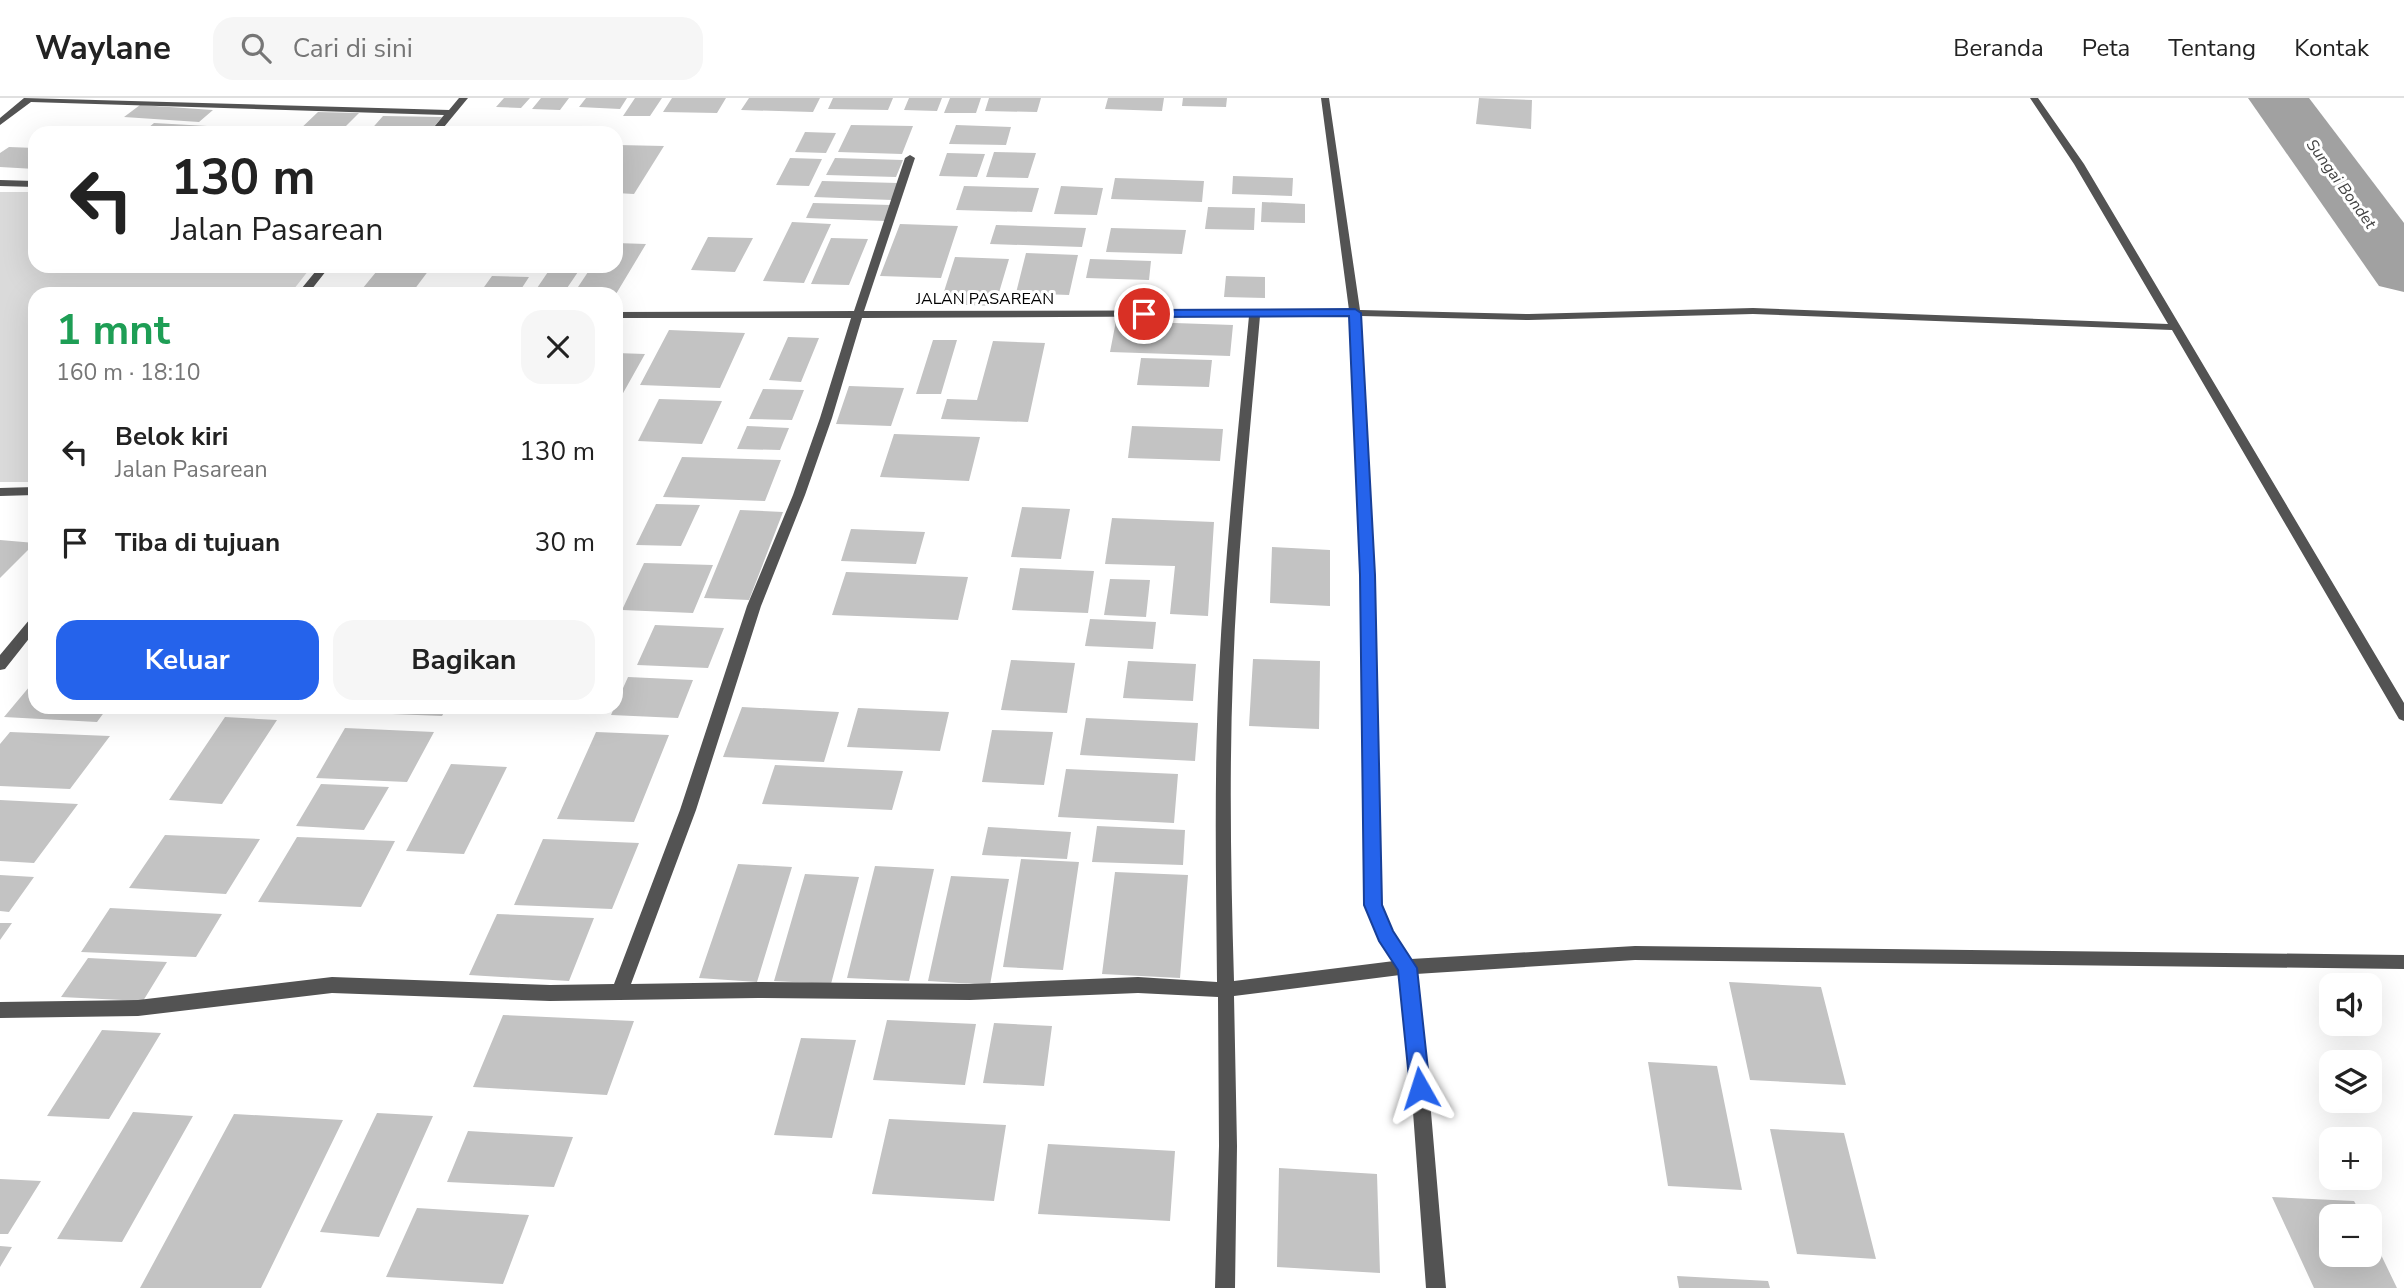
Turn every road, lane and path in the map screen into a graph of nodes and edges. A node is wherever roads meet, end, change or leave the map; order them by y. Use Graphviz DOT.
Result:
graph roads {
  1 [pos="464,98"];
  2 [pos="1325,98"];
  3 [pos="2034,98"];
  4 [pos="29,99"];
  5 [pos="241,102"];
  6 [pos="451,113"];
  7 [pos="0,122"];
  8 [pos="441,126"];
  9 [pos="910,158"];
  10 [pos="0,183"];
  11 [pos="28,184"];
  12 [pos="319,273"];
  13 [pos="308,287"];
  14 [pos="1355,313"];
  15 [pos="1255,314"];
  16 [pos="623,315"];
  17 [pos="857,316"];
  18 [pos="2174,327"];
  19 [pos="0,492"];
  20 [pos="28,492"];
  21 [pos="28,631"];
  22 [pos="0,665"];
  23 [pos="2404,715"];
  24 [pos="2404,962"];
  25 [pos="1407,968"];
  26 [pos="1226,990"];
  27 [pos="620,991"];
  28 [pos="0,1010"];
  29 [pos="1225,1288"];
  30 [pos="1436,1288"];
  1 -- 6 [label="street"];
  2 -- 14 [label="street"];
  3 -- 18 [label="street"];
  4 -- 5 [label="street"];
  4 -- 7 [label="street"];
  5 -- 6 [label="street"];
  6 -- 8 [label="street"];
  9 -- 17 [label="street"];
  10 -- 11 [label="street"];
  12 -- 13 [label="street"];
  14 -- 15 [label="street, JALAN PASAREAN"];
  14 -- 18 [label="street, JALAN PASAREAN"];
  14 -- 25 [label="street"];
  15 -- 17 [label="street, JALAN PASAREAN"];
  15 -- 26 [label="street"];
  16 -- 17 [label="street, JALAN PASAREAN"];
  17 -- 27 [label="street"];
  18 -- 23 [label="street"];
  19 -- 20 [label="street"];
  21 -- 22 [label="street"];
  24 -- 25 [label="street"];
  25 -- 26 [label="street"];
  25 -- 30 [label="street"];
  26 -- 27 [label="street"];
  26 -- 29 [label="street"];
  27 -- 28 [label="street"];
}
